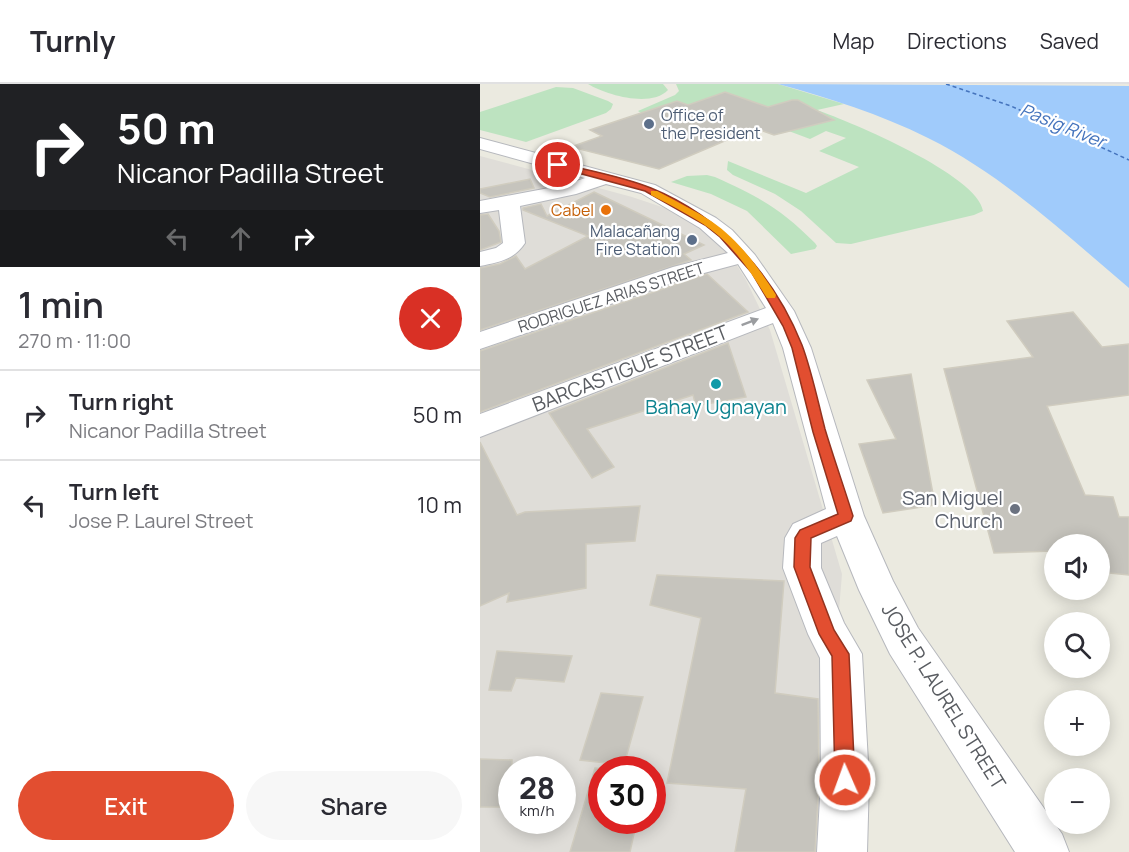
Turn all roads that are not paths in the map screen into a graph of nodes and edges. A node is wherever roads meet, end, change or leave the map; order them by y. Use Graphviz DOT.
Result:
graph roads {
  1 [pos="480,143"];
  2 [pos="604,178"];
  3 [pos="509,202"];
  4 [pos="480,207"];
  5 [pos="743,256"];
  6 [pos="480,259"];
  7 [pos="780,311"];
  8 [pos="480,341"];
  9 [pos="480,426"];
  10 [pos="846,516"];
  11 [pos="842,852"];
  12 [pos="1044,852"];
  1 -- 2 [label="street, JOSE P. LAUREL STREET"];
  2 -- 3 [label="street"];
  2 -- 5 [label="street, JOSE P. LAUREL STREET"];
  3 -- 4 [label="street"];
  3 -- 6 [label="street"];
  5 -- 7 [label="street, JOSE P. LAUREL STREET"];
  5 -- 8 [label="street, RODRIGUEZ ARIAS STREET"];
  9 -- 7 [label="street, BARCASTIGUE STREET, one-way"];
  7 -- 10 [label="street, JOSE P. LAUREL STREET"];
  10 -- 11 [label="street"];
  10 -- 12 [label="street, JOSE P. LAUREL STREET"];
}
